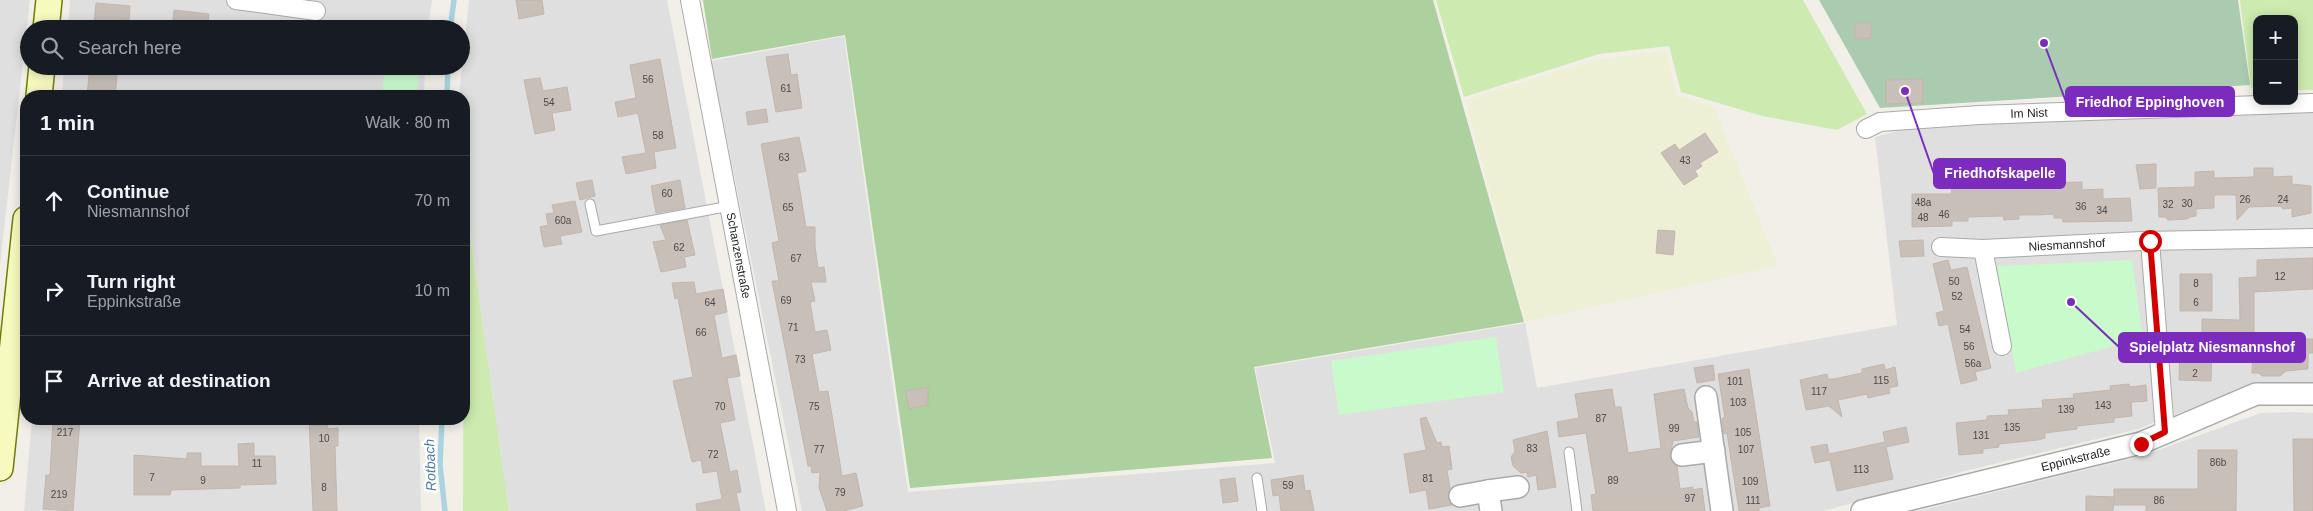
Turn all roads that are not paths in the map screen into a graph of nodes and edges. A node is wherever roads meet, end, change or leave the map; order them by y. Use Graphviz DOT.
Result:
graph roads {
  1 [pos="49,0"];
  2 [pos="236,0"];
  3 [pos="690,0"];
  4 [pos="255,1"];
  5 [pos="284,3"];
  6 [pos="316,10"];
  7 [pos="47,20"];
  8 [pos="41,75"];
  9 [pos="40,90"];
  10 [pos="2313,103"];
  11 [pos="1866,129"];
  12 [pos="590,204"];
  13 [pos="730,206"];
  14 [pos="2313,238"];
  15 [pos="2150,241"];
  16 [pos="1941,247"];
  17 [pos="1983,248"];
  18 [pos="20,341"];
  19 [pos="2002,346"];
  20 [pos="2313,394"];
  21 [pos="1706,397"];
  22 [pos="2165,432"];
  23 [pos="1570,452"];
  24 [pos="1714,452"];
  25 [pos="1682,455"];
  26 [pos="0,468"];
  27 [pos="1257,478"];
  28 [pos="1518,487"];
  29 [pos="1460,496"];
  30 [pos="1489,501"];
  31 [pos="788,511"];
  32 [pos="1262,511"];
  33 [pos="1577,511"];
  34 [pos="1722,511"];
  35 [pos="1862,511"];
  1 -- 7 [label="main road"];
  2 -- 4 [label="street"];
  3 -- 13 [label="street, Schanzenstraße"];
  4 -- 5 [label="street"];
  5 -- 6 [label="street"];
  8 -- 9 [label="main road"];
  10 -- 11 [label="street, Im Nist"];
  12 -- 13 [label="lane"];
  13 -- 31 [label="street, Schanzenstraße"];
  14 -- 15 [label="street, Niesmannshof"];
  15 -- 17 [label="street, Niesmannshof"];
  15 -- 22 [label="street"];
  16 -- 17 [label="street, Niesmannshof"];
  17 -- 19 [label="street"];
  18 -- 26 [label="main road"];
  20 -- 22 [label="street, Eppinkstraße"];
  21 -- 24 [label="street"];
  22 -- 35 [label="street, Eppinkstraße"];
  23 -- 33 [label="lane"];
  24 -- 25 [label="street"];
  24 -- 34 [label="street"];
  27 -- 32 [label="lane"];
  28 -- 30 [label="street"];
  29 -- 30 [label="street"];
}
